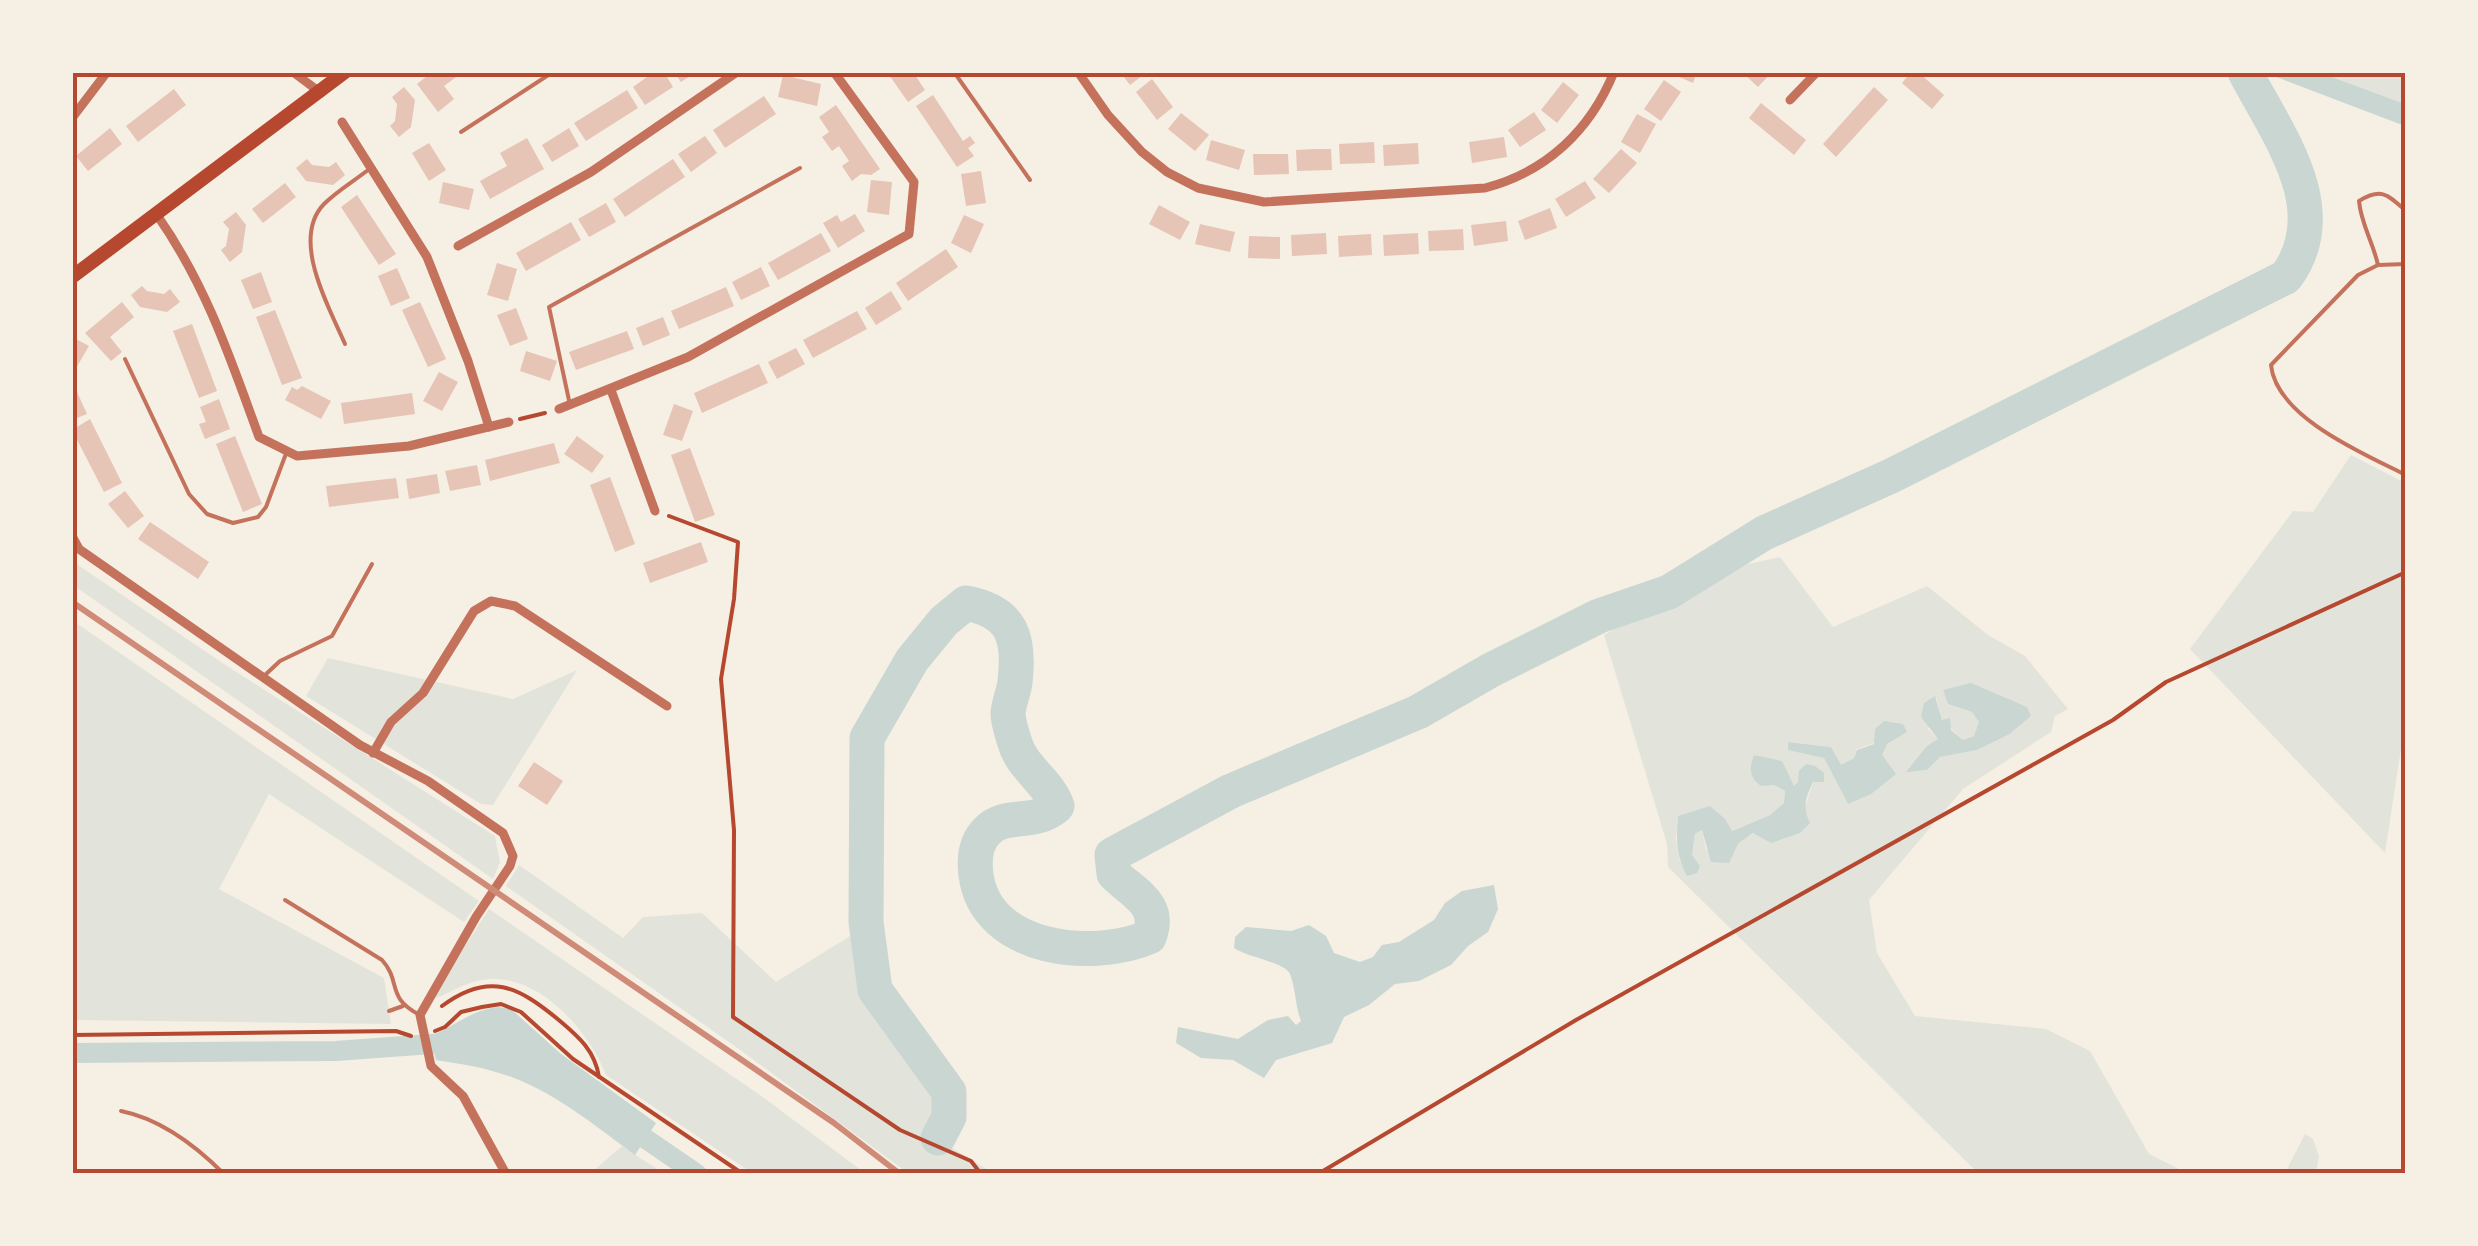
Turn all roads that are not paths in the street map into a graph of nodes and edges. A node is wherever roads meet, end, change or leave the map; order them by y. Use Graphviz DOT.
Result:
graph roads {
  1 [pos="107,72"];
  2 [pos="293,72"];
  3 [pos="345,72"];
  4 [pos="553,72"];
  5 [pos="737,72"];
  6 [pos="834,72"];
  7 [pos="954,72"];
  8 [pos="1078,72"];
  9 [pos="1614,72"];
  10 [pos="1817,72"];
  11 [pos="321,92"];
  12 [pos="1790,100"];
  13 [pos="72,118"];
  14 [pos="342,122"];
  15 [pos="461,132"];
  16 [pos="372,167"];
  17 [pos="800,168"];
  18 [pos="1030,180"];
  19 [pos="2406,211"];
  20 [pos="157,215"];
  21 [pos="458,246"];
  22 [pos="2406,264"];
  23 [pos="2378,265"];
  24 [pos="72,277"];
  25 [pos="344,344"];
  26 [pos="125,359"];
  27 [pos="611,390"];
  28 [pos="570,405"];
  29 [pos="559,409"];
  30 [pos="509,422"];
  31 [pos="489,427"];
  32 [pos="286,451"];
  33 [pos="2406,474"];
  34 [pos="655,511"];
  35 [pos="72,536"];
  36 [pos="372,564"];
  37 [pos="263,677"];
  38 [pos="667,706"];
  39 [pos="374,752"];
  40 [pos="285,900"];
  41 [pos="403,1006"];
  42 [pos="389,1011"];
  43 [pos="421,1017"];
  44 [pos="121,1111"];
  45 [pos="224,1174"];
  46 [pos="506,1174"];
  1 -- 13 [label="street"];
  2 -- 11 [label="street"];
  3 -- 11 [label="main road"];
  4 -- 15 [label="lane"];
  5 -- 21 [label="street"];
  6 -- 27 [label="street"];
  7 -- 18 [label="lane"];
  8 -- 9 [label="street"];
  10 -- 12 [label="street"];
  11 -- 20 [label="main road"];
  14 -- 16 [label="street"];
  16 -- 25 [label="lane"];
  16 -- 31 [label="street"];
  17 -- 28 [label="lane"];
  19 -- 23 [label="lane"];
  20 -- 24 [label="main road"];
  20 -- 32 [label="street"];
  22 -- 23 [label="lane"];
  23 -- 33 [label="lane"];
  26 -- 32 [label="lane"];
  27 -- 28 [label="street"];
  27 -- 34 [label="street"];
  28 -- 29 [label="street"];
  30 -- 31 [label="street"];
  31 -- 32 [label="street"];
  35 -- 37 [label="street"];
  36 -- 37 [label="lane"];
  37 -- 39 [label="street"];
  38 -- 39 [label="street"];
  39 -- 43 [label="street"];
  40 -- 41 [label="lane"];
  41 -- 42 [label="lane"];
  41 -- 43 [label="lane"];
  43 -- 46 [label="street"];
  44 -- 45 [label="lane"];
}
